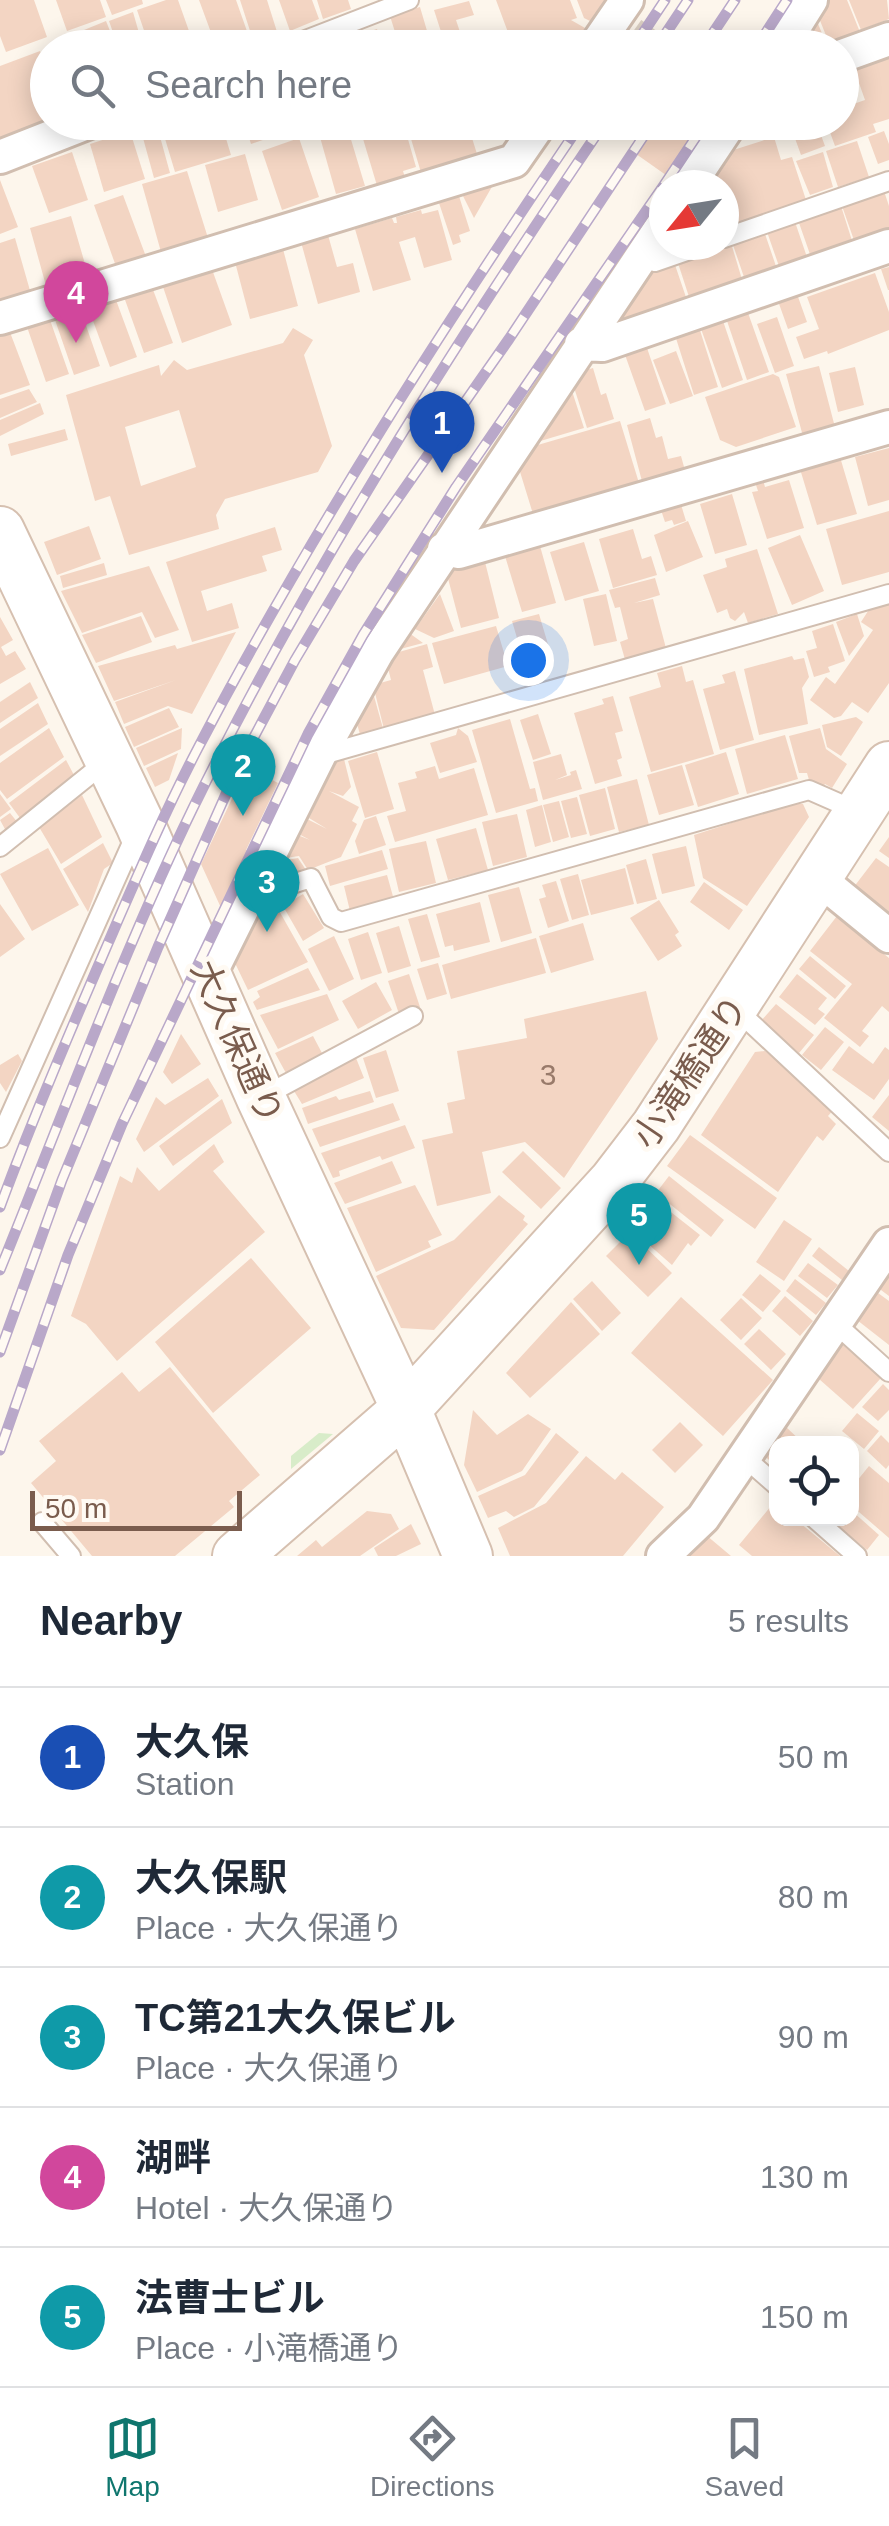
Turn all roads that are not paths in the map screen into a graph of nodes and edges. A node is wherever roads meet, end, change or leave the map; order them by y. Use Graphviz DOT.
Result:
graph roads {
  1 [pos="409,0"];
  2 [pos="811,0"];
  3 [pos="332,30"];
  4 [pos="792,30"];
  5 [pos="889,39"];
  6 [pos="859,50"];
  7 [pos="43,140"];
  8 [pos="529,140"];
  9 [pos="719,140"];
  10 [pos="0,157"];
  11 [pos="699,170"];
  12 [pos="889,181"];
  13 [pos="739,233"];
  14 [pos="649,245"];
  15 [pos="889,246"];
  16 [pos="641,257"];
  17 [pos="660,260"];
  18 [pos="0,318"];
  19 [pos="581,344"];
  20 [pos="889,427"];
  21 [pos="444,550"];
  22 [pos="4,553"];
  23 [pos="889,594"];
  24 [pos="319,756"];
  25 [pos="108,759"];
  26 [pos="889,766"];
  27 [pos="859,812"];
  28 [pos="140,824"];
  29 [pos="0,847"];
  30 [pos="818,878"];
  31 [pos="244,895"];
  32 [pos="889,936"];
  33 [pos="208,978"];
  34 [pos="734,1008"];
  35 [pos="413,1016"];
  36 [pos="261,1098"];
  37 [pos="0,1138"];
  38 [pos="889,1152"];
  39 [pos="889,1244"];
  40 [pos="836,1324"];
  41 [pos="889,1372"];
  42 [pos="406,1408"];
  43 [pos="744,1457"];
  44 [pos="769,1479"];
  45 [pos="42,1522"];
  46 [pos="823,1526"];
  47 [pos="71,1556"];
  48 [pos="237,1556"];
  49 [pos="468,1556"];
  50 [pos="663,1556"];
  51 [pos="857,1556"];
  1 -- 3 [label="lane"];
  2 -- 4 [label="street"];
  5 -- 6 [label="street"];
  7 -- 10 [label="street"];
  8 -- 18 [label="street"];
  9 -- 11 [label="street"];
  12 -- 13 [label="lane"];
  14 -- 16 [label="street"];
  15 -- 19 [label="street"];
  16 -- 17 [label="lane"];
  16 -- 19 [label="street"];
  19 -- 21 [label="street"];
  20 -- 21 [label="street"];
  21 -- 24 [label="street"];
  22 -- 25 [label="main road, 大久保通り"];
  23 -- 24 [label="lane"];
  24 -- 31 [label="street"];
  25 -- 28 [label="main road, 大久保通り"];
  25 -- 29 [label="lane"];
  26 -- 27 [label="main road, 小滝橋通り"];
  27 -- 30 [label="main road, 小滝橋通り"];
  27 -- 31 [label="lane"];
  28 -- 33 [label="main road, 大久保通り"];
  28 -- 37 [label="lane"];
  30 -- 32 [label="street"];
  30 -- 34 [label="main road, 小滝橋通り"];
  31 -- 33 [label="street"];
  33 -- 36 [label="main road, 大久保通り"];
  34 -- 38 [label="lane"];
  34 -- 42 [label="main road, 小滝橋通り"];
  35 -- 36 [label="lane"];
  36 -- 42 [label="main road, 大久保通り"];
  39 -- 40 [label="street"];
  40 -- 41 [label="lane"];
  40 -- 43 [label="street"];
  42 -- 48 [label="main road, 小滝橋通り"];
  42 -- 49 [label="main road, 大久保通り"];
  43 -- 44 [label="lane"];
  43 -- 50 [label="street"];
  45 -- 47 [label="lane"];
  46 -- 51 [label="lane"];
}
